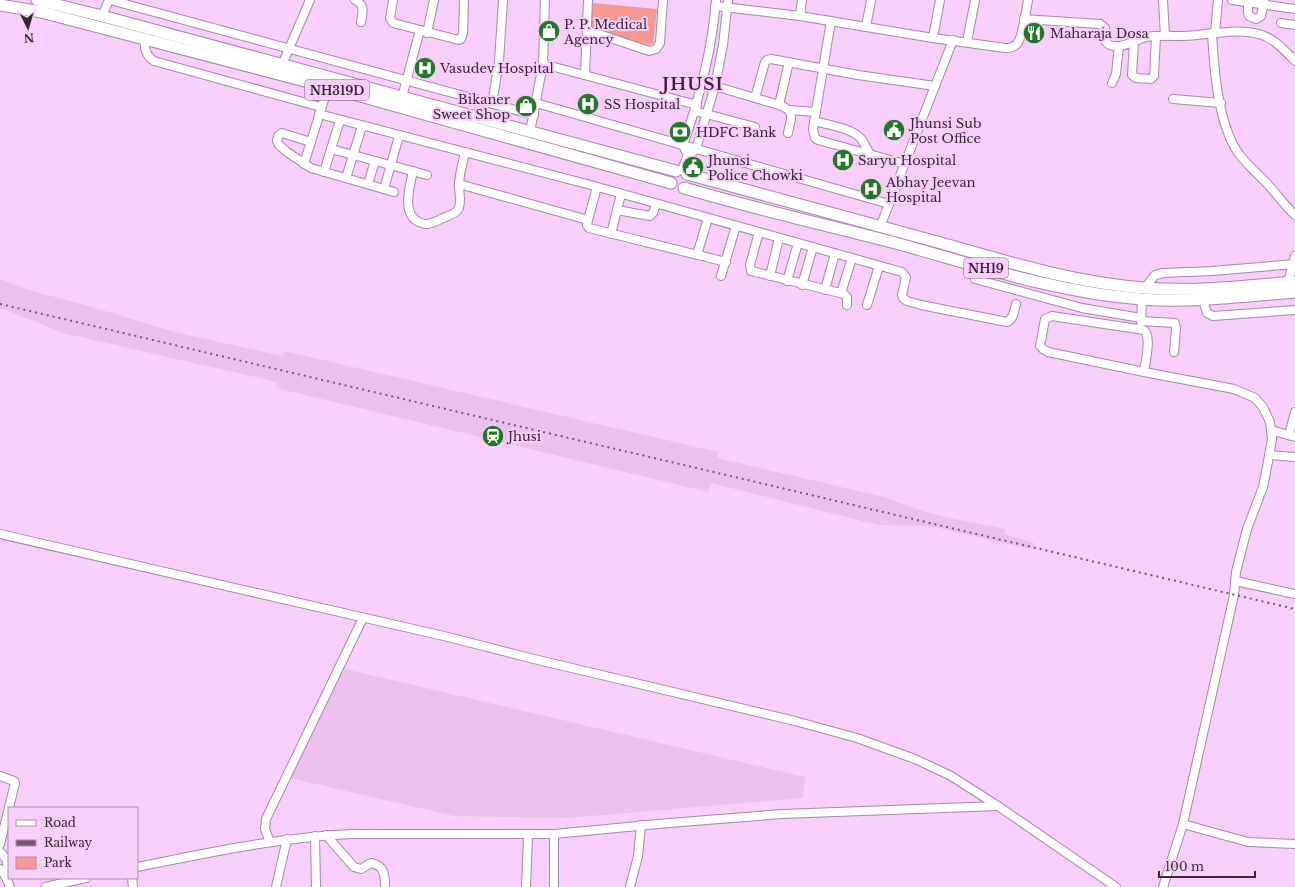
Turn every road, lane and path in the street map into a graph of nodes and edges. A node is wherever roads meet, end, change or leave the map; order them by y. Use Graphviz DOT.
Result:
graph roads {
  1 [pos="37,0"];
  2 [pos="109,0"];
  3 [pos="310,0"];
  4 [pos="355,0"];
  5 [pos="392,0"];
  6 [pos="434,0"];
  7 [pos="464,0"];
  8 [pos="504,0"];
  9 [pos="545,0"];
  10 [pos="588,0"];
  11 [pos="663,0"];
  12 [pos="802,0"];
  13 [pos="872,0"];
  14 [pos="940,0"];
  15 [pos="975,0"];
  16 [pos="1028,0"];
  17 [pos="1163,0"];
  18 [pos="1218,0"];
  19 [pos="1232,0"];
  20 [pos="1248,2"];
  21 [pos="1264,2"];
  22 [pos="716,3"];
  23 [pos="728,4"];
  24 [pos="1284,4"];
  25 [pos="0,5"];
  26 [pos="1295,9"];
  27 [pos="102,16"];
  28 [pos="800,16"];
  29 [pos="1024,19"];
  30 [pos="831,21"];
  31 [pos="361,22"];
  32 [pos="1281,23"];
  33 [pos="1295,25"];
  34 [pos="866,27"];
  35 [pos="587,30"];
  36 [pos="424,31"];
  37 [pos="1214,33"];
  38 [pos="1156,36"];
  39 [pos="1165,36"];
  40 [pos="933,38"];
  41 [pos="953,40"];
  42 [pos="967,42"];
  43 [pos="1134,42"];
  44 [pos="1119,46"];
  45 [pos="145,47"];
  46 [pos="288,49"];
  47 [pos="1295,61"];
  48 [pos="789,62"];
  49 [pos="543,64"];
  50 [pos="282,65"];
  51 [pos="823,68"];
  52 [pos="585,75"];
  53 [pos="406,80"];
  54 [pos="1112,83"];
  55 [pos="703,84"];
  56 [pos="715,86"];
  57 [pos="935,86"];
  58 [pos="327,91"];
  59 [pos="402,97"];
  60 [pos="756,98"];
  61 [pos="1173,99"];
  62 [pos="1220,103"];
  63 [pos="492,104"];
  64 [pos="536,104"];
  65 [pos="779,105"];
  66 [pos="696,108"];
  67 [pos="321,109"];
  68 [pos="789,110"];
  69 [pos="816,112"];
  70 [pos="707,114"];
  71 [pos="534,115"];
  72 [pos="340,120"];
  73 [pos="814,121"];
  74 [pos="362,126"];
  75 [pos="755,127"];
  76 [pos="530,132"];
  77 [pos="788,133"];
  78 [pos="399,136"];
  79 [pos="311,142"];
  80 [pos="683,145"];
  81 [pos="331,149"];
  82 [pos="696,149"];
  83 [pos="465,152"];
  84 [pos="870,154"];
  85 [pos="353,155"];
  86 [pos="687,157"];
  87 [pos="375,161"];
  88 [pos="304,164"];
  89 [pos="905,164"];
  90 [pos="390,165"];
  91 [pos="413,171"];
  92 [pos="324,172"];
  93 [pos="682,172"];
  94 [pos="427,175"];
  95 [pos="346,178"];
  96 [pos="671,183"];
  97 [pos="368,184"];
  98 [pos="459,184"];
  99 [pos="597,187"];
  100 [pos="684,188"];
  101 [pos="384,189"];
  102 [pos="394,192"];
  103 [pos="622,194"];
  104 [pos="656,204"];
  105 [pos="889,204"];
  106 [pos="618,210"];
  107 [pos="1295,215"];
  108 [pos="708,218"];
  109 [pos="588,220"];
  110 [pos="736,226"];
  111 [pos="880,227"];
  112 [pos="759,232"];
  113 [pos="611,234"];
  114 [pos="779,238"];
  115 [pos="798,243"];
  116 [pos="813,247"];
  117 [pos="835,253"];
  118 [pos="697,255"];
  119 [pos="852,258"];
  120 [pos="1294,261"];
  121 [pos="726,262"];
  122 [pos="879,266"];
  123 [pos="722,276"];
  124 [pos="770,276"];
  125 [pos="975,279"];
  126 [pos="787,281"];
  127 [pos="1291,282"];
  128 [pos="802,284"];
  129 [pos="1145,288"];
  130 [pos="825,290"];
  131 [pos="1295,292"];
  132 [pos="841,294"];
  133 [pos="1142,302"];
  134 [pos="1016,304"];
  135 [pos="847,305"];
  136 [pos="867,305"];
  137 [pos="1205,307"];
  138 [pos="1295,310"];
  139 [pos="1141,321"];
  140 [pos="1174,352"];
  141 [pos="1144,372"];
  142 [pos="1295,412"];
  143 [pos="1271,430"];
  144 [pos="1292,436"];
  145 [pos="1269,455"];
  146 [pos="1295,457"];
  147 [pos="0,534"];
  148 [pos="1235,581"];
  149 [pos="1295,594"];
  150 [pos="362,618"];
  151 [pos="0,776"];
  152 [pos="998,806"];
  153 [pos="9,807"];
  154 [pos="8,811"];
  155 [pos="1183,824"];
  156 [pos="641,825"];
  157 [pos="554,834"];
  158 [pos="326,835"];
  159 [pos="528,835"];
  160 [pos="315,836"];
  161 [pos="287,839"];
  162 [pos="270,842"];
  163 [pos="0,844"];
  164 [pos="1295,844"];
  165 [pos="0,852"];
  166 [pos="138,868"];
  167 [pos="0,869"];
  168 [pos="6,877"];
  169 [pos="81,879"];
  170 [pos="10,887"];
  171 [pos="45,887"];
  172 [pos="276,887"];
  173 [pos="316,887"];
  174 [pos="385,887"];
  175 [pos="526,887"];
  176 [pos="554,887"];
  177 [pos="630,887"];
  178 [pos="1116,887"];
  179 [pos="1163,887"];
  1 -- 27 [label="highway, NH319D"];
  2 -- 27 [label="street"];
  2 -- 46 [label="street"];
  3 -- 46 [label="street"];
  4 -- 31 [label="street"];
  5 -- 36 [label="street"];
  6 -- 36 [label="street"];
  7 -- 36 [label="street"];
  8 -- 63 [label="street"];
  9 -- 49 [label="street"];
  10 -- 35 [label="street"];
  11 -- 35 [label="street"];
  12 -- 28 [label="street"];
  13 -- 34 [label="street"];
  14 -- 40 [label="street"];
  15 -- 42 [label="street"];
  16 -- 29 [label="street"];
  17 -- 39 [label="street"];
  18 -- 37 [label="street"];
  19 -- 20 [label="street"];
  20 -- 21 [label="street"];
  20 -- 21 [label="street"];
  21 -- 24 [label="street"];
  22 -- 23 [label="street"];
  22 -- 55 [label="street"];
  23 -- 28 [label="street"];
  23 -- 56 [label="street"];
  24 -- 26 [label="street"];
  25 -- 45 [label="highway, NH319D"];
  27 -- 50 [label="highway, NH319D"];
  28 -- 30 [label="street"];
  29 -- 42 [label="street"];
  29 -- 44 [label="street"];
  30 -- 34 [label="street"];
  30 -- 51 [label="street"];
  32 -- 33 [label="street"];
  34 -- 40 [label="street"];
  35 -- 52 [label="street"];
  36 -- 53 [label="street"];
  37 -- 39 [label="street"];
  37 -- 47 [label="street"];
  37 -- 62 [label="street"];
  38 -- 39 [label="street"];
  38 -- 43 [label="street"];
  38 -- 43 [label="street"];
  40 -- 41 [label="street"];
  41 -- 42 [label="street"];
  41 -- 57 [label="street"];
  43 -- 44 [label="street"];
  44 -- 54 [label="street"];
  45 -- 58 [label="highway, NH319D"];
  45 -- 67 [label="street"];
  46 -- 50 [label="street"];
  46 -- 53 [label="street"];
  48 -- 51 [label="street"];
  48 -- 60 [label="street"];
  48 -- 65 [label="street"];
  49 -- 52 [label="street"];
  49 -- 64 [label="street"];
  50 -- 59 [label="highway, NH319D"];
  51 -- 57 [label="street"];
  51 -- 69 [label="street"];
  52 -- 66 [label="street"];
  53 -- 59 [label="street"];
  53 -- 63 [label="street"];
  55 -- 56 [label="street"];
  55 -- 66 [label="street"];
  56 -- 60 [label="street"];
  56 -- 70 [label="street"];
  57 -- 89 [label="street"];
  58 -- 67 [label="street"];
  58 -- 96 [label="highway, NH319D"];
  59 -- 76 [label="highway, NH319D"];
  60 -- 65 [label="street"];
  61 -- 62 [label="street"];
  62 -- 107 [label="street"];
  63 -- 71 [label="street"];
  64 -- 71 [label="street"];
  64 -- 80 [label="street"];
  65 -- 68 [label="street"];
  66 -- 70 [label="street"];
  66 -- 80 [label="street"];
  67 -- 72 [label="street"];
  67 -- 79 [label="street"];
  68 -- 69 [label="street"];
  68 -- 77 [label="street"];
  69 -- 73 [label="street"];
  70 -- 75 [label="street"];
  70 -- 82 [label="street"];
  71 -- 76 [label="street"];
  72 -- 74 [label="street"];
  72 -- 81 [label="street"];
  73 -- 84 [label="street"];
  73 -- 84 [label="street"];
  74 -- 78 [label="street"];
  74 -- 85 [label="street"];
  76 -- 93 [label="highway, NH319D"];
  78 -- 83 [label="street"];
  78 -- 90 [label="street"];
  79 -- 88 [label="street"];
  79 -- 88 [label="street"];
  80 -- 82 [label="street"];
  80 -- 86 [label="street"];
  81 -- 85 [label="street"];
  81 -- 92 [label="street"];
  82 -- 86 [label="street"];
  82 -- 105 [label="street"];
  83 -- 98 [label="street"];
  83 -- 99 [label="street"];
  84 -- 89 [label="street"];
  85 -- 87 [label="street"];
  85 -- 95 [label="street"];
  86 -- 93 [label="street"];
  87 -- 90 [label="street"];
  87 -- 97 [label="street"];
  88 -- 92 [label="street"];
  89 -- 105 [label="street"];
  90 -- 91 [label="street"];
  90 -- 101 [label="street"];
  91 -- 94 [label="street"];
  91 -- 98 [label="street"];
  92 -- 95 [label="street"];
  93 -- 96 [label="highway"];
  93 -- 100 [label="highway"];
  93 -- 111 [label="highway, NH319D"];
  95 -- 97 [label="street"];
  96 -- 100 [label="highway, NH19"];
  97 -- 101 [label="street"];
  98 -- 109 [label="street"];
  99 -- 103 [label="street"];
  99 -- 109 [label="street"];
  100 -- 133 [label="highway, NH19"];
  101 -- 102 [label="street"];
  103 -- 104 [label="street"];
  103 -- 106 [label="street"];
  104 -- 106 [label="street"];
  104 -- 108 [label="street"];
  105 -- 111 [label="street"];
  106 -- 113 [label="street"];
  108 -- 110 [label="street"];
  108 -- 118 [label="street"];
  109 -- 113 [label="street"];
  110 -- 112 [label="street"];
  110 -- 121 [label="street"];
  111 -- 129 [label="highway, NH319D"];
  112 -- 114 [label="street"];
  112 -- 124 [label="street"];
  113 -- 118 [label="street"];
  114 -- 115 [label="street"];
  114 -- 124 [label="street"];
  115 -- 116 [label="street"];
  115 -- 126 [label="street"];
  116 -- 117 [label="street"];
  116 -- 128 [label="street"];
  117 -- 119 [label="street"];
  117 -- 130 [label="street"];
  118 -- 121 [label="street"];
  119 -- 122 [label="street"];
  119 -- 132 [label="street"];
  120 -- 127 [label="street"];
  120 -- 129 [label="street"];
  121 -- 123 [label="street"];
  122 -- 134 [label="street"];
  122 -- 136 [label="street"];
  124 -- 126 [label="street"];
  125 -- 139 [label="street"];
  126 -- 128 [label="street"];
  127 -- 129 [label="highway, NH319D"];
  128 -- 130 [label="street"];
  130 -- 132 [label="street"];
  131 -- 137 [label="highway, NH19"];
  132 -- 135 [label="street"];
  133 -- 137 [label="highway, NH19"];
  133 -- 139 [label="street"];
  137 -- 138 [label="street"];
  139 -- 140 [label="street"];
  139 -- 141 [label="street"];
  139 -- 141 [label="street"];
  141 -- 143 [label="street"];
  142 -- 144 [label="street"];
  143 -- 144 [label="street"];
  143 -- 145 [label="street"];
  145 -- 146 [label="street"];
  145 -- 148 [label="street"];
  147 -- 150 [label="street"];
  148 -- 149 [label="street"];
  148 -- 155 [label="street"];
  150 -- 152 [label="street"];
  150 -- 162 [label="street"];
  151 -- 153 [label="street"];
  152 -- 156 [label="street"];
  152 -- 178 [label="street"];
  154 -- 163 [label="street"];
  155 -- 164 [label="street"];
  155 -- 179 [label="street"];
  156 -- 157 [label="street"];
  156 -- 177 [label="street"];
  157 -- 159 [label="street"];
  157 -- 176 [label="street"];
  158 -- 159 [label="street"];
  158 -- 160 [label="street"];
  158 -- 174 [label="street"];
  159 -- 175 [label="street"];
  160 -- 161 [label="street"];
  160 -- 173 [label="street"];
  161 -- 162 [label="street"];
  161 -- 172 [label="street"];
  162 -- 166 [label="street"];
  165 -- 168 [label="street"];
  167 -- 168 [label="street"];
  168 -- 170 [label="street"];
  169 -- 171 [label="street"];
}
